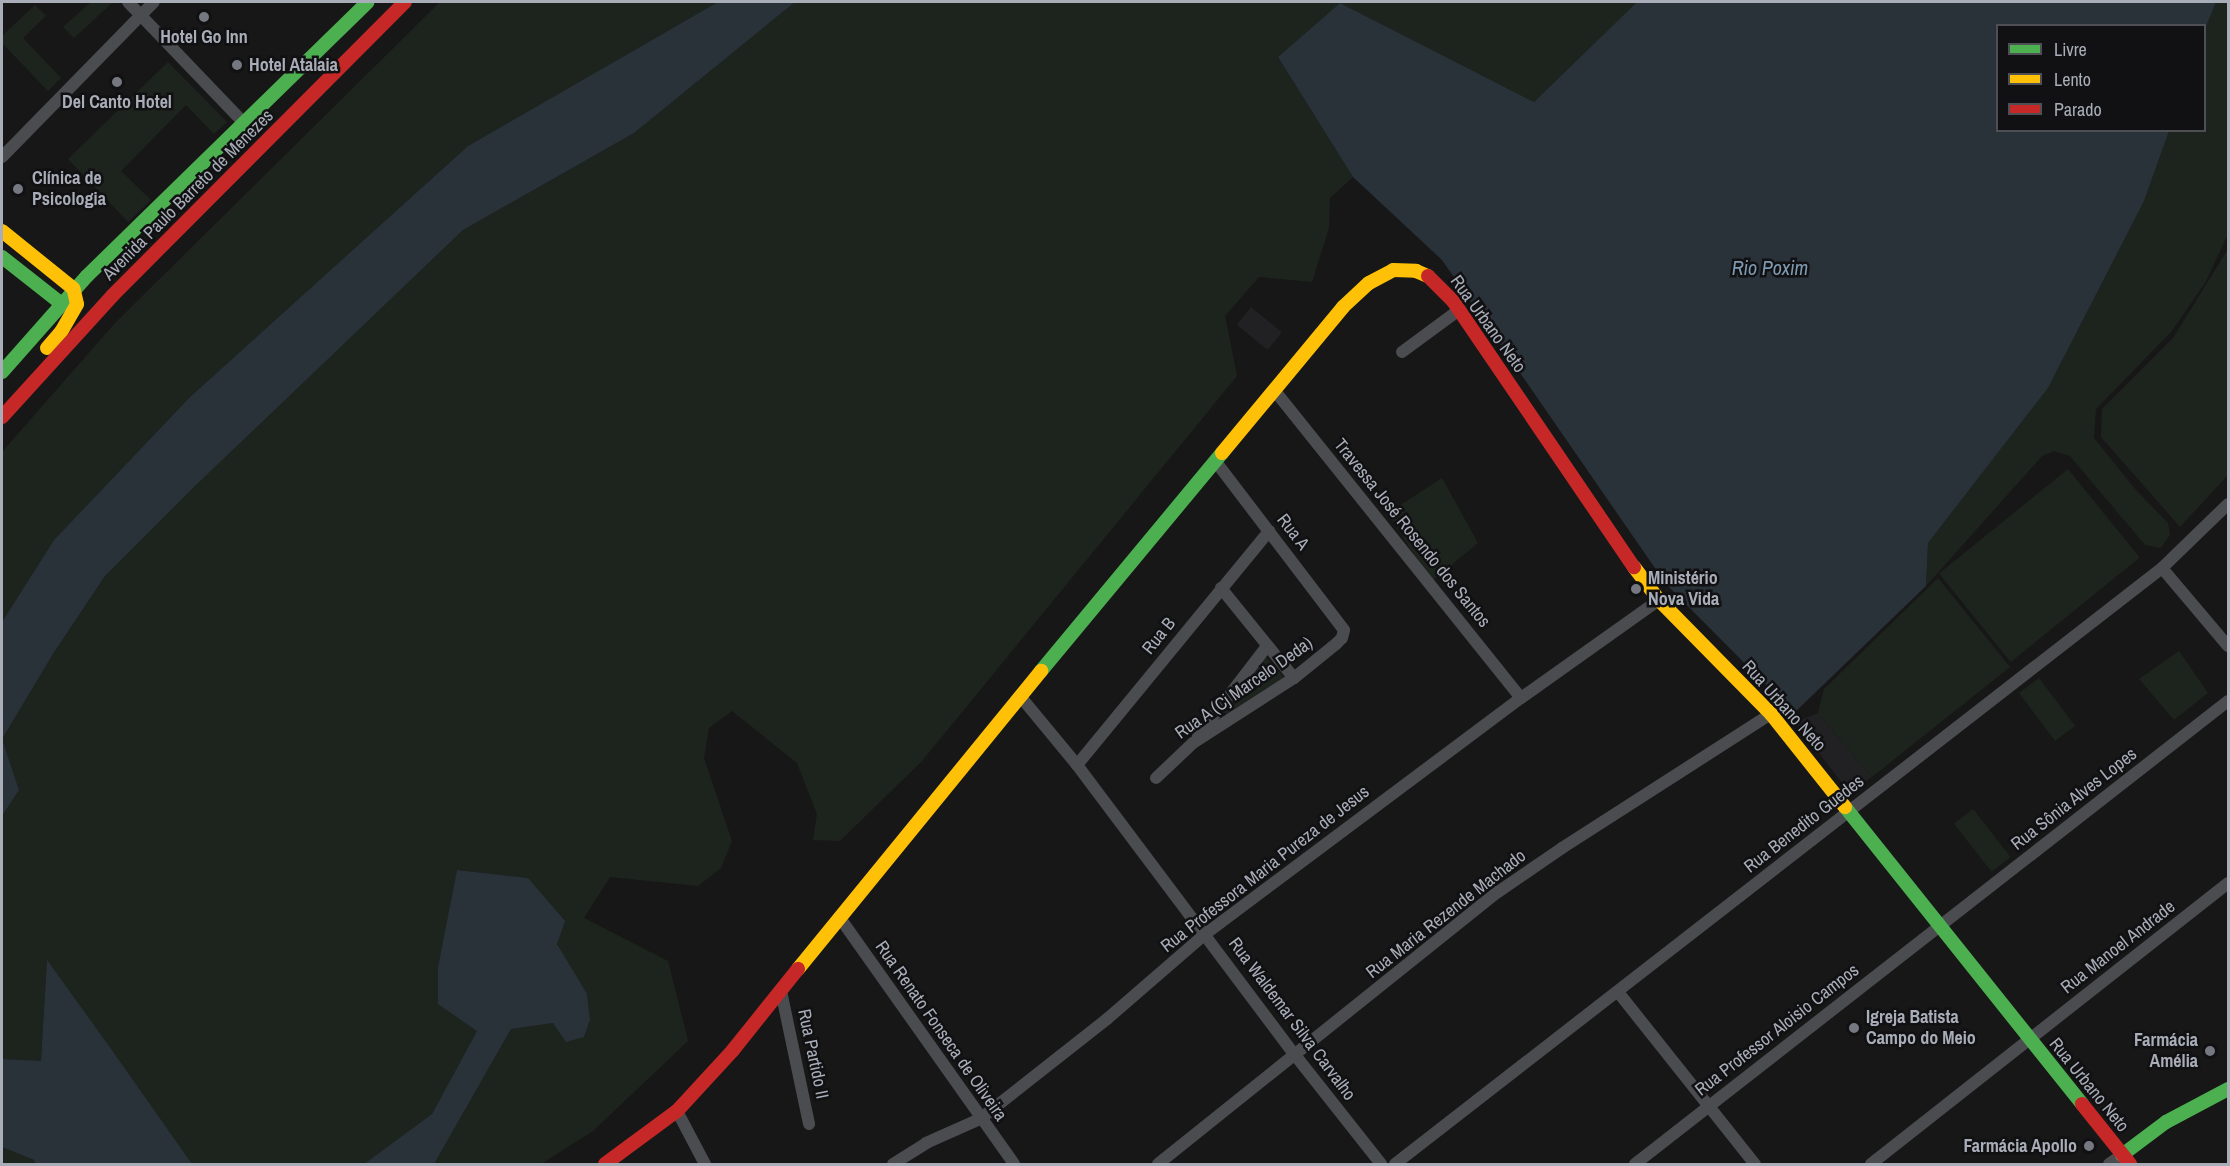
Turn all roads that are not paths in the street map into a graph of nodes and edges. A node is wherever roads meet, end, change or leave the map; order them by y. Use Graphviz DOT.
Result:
graph roads {
  1 [pos="128,2"];
  2 [pos="154,2"];
  3 [pos="368,2"];
  4 [pos="405,2"];
  5 [pos="141,15"];
  6 [pos="243,122"];
  7 [pos="2,157"];
  8 [pos="2,231"];
  9 [pos="2,257"];
  10 [pos="74,289"];
  11 [pos="112,296"];
  12 [pos="62,304"];
  13 [pos="77,304"];
  14 [pos="1459,310"];
  15 [pos="1402,352"];
  16 [pos="2,372"];
  17 [pos="1275,391"];
  18 [pos="2,400"];
  19 [pos="2,417"];
  20 [pos="1216,462"];
  21 [pos="2229,504"];
  22 [pos="1269,531"];
  23 [pos="2162,568"];
  24 [pos="1221,588"];
  25 [pos="1659,600"];
  26 [pos="1341,624"];
  27 [pos="1267,646"];
  28 [pos="2229,646"];
  29 [pos="1294,678"];
  30 [pos="1020,696"];
  31 [pos="1521,698"];
  32 [pos="2229,701"];
  33 [pos="1771,714"];
  34 [pos="1192,743"];
  35 [pos="1077,765"];
  36 [pos="1156,778"];
  37 [pos="1850,810"];
  38 [pos="2229,883"];
  39 [pos="840,918"];
  40 [pos="1941,924"];
  41 [pos="1204,935"];
  42 [pos="781,991"];
  43 [pos="1618,992"];
  44 [pos="2030,1039"];
  45 [pos="1295,1055"];
  46 [pos="2229,1089"];
  47 [pos="1709,1106"];
  48 [pos="677,1111"];
  49 [pos="980,1119"];
  50 [pos="809,1124"];
  51 [pos="2126,1160"];
  52 [pos="605,1164"];
  53 [pos="705,1164"];
  54 [pos="893,1164"];
  55 [pos="1014,1164"];
  56 [pos="1158,1164"];
  57 [pos="1381,1164"];
  58 [pos="1395,1164"];
  59 [pos="1635,1164"];
  60 [pos="1755,1164"];
  61 [pos="1871,1164"];
  62 [pos="2109,1164"];
  1 -- 5 [label="street"];
  2 -- 5 [label="street"];
  3 -- 6 [label="street, Avenida Paulo Barreto de Menezes"];
  4 -- 11 [label="street, Avenida Paulo Barreto de Menezes"];
  5 -- 6 [label="street"];
  5 -- 7 [label="street"];
  6 -- 10 [label="street, Avenida Paulo Barreto de Menezes"];
  8 -- 10 [label="street"];
  9 -- 12 [label="street"];
  10 -- 12 [label="street, Avenida Paulo Barreto de Menezes"];
  10 -- 13 [label="street"];
  11 -- 13 [label="street"];
  11 -- 19 [label="street, Avenida Paulo Barreto de Menezes"];
  12 -- 13 [label="street"];
  12 -- 16 [label="street, Avenida Paulo Barreto de Menezes"];
  13 -- 18 [label="street"];
  14 -- 15 [label="street"];
  14 -- 17 [label="street, Rua Urbano Neto"];
  14 -- 25 [label="street, Rua Urbano Neto"];
  17 -- 20 [label="street"];
  17 -- 31 [label="street, Travessa José Rosendo dos Santos"];
  20 -- 22 [label="street, Rua A"];
  20 -- 30 [label="street"];
  21 -- 23 [label="street, Rua Benedito Guedes"];
  22 -- 24 [label="street, Rua B"];
  22 -- 26 [label="street, Rua A"];
  23 -- 28 [label="street"];
  23 -- 37 [label="street, Rua Benedito Guedes"];
  24 -- 27 [label="street"];
  24 -- 35 [label="street, Rua B"];
  25 -- 31 [label="street, Rua Professora Maria Pureza de Jesus"];
  25 -- 33 [label="street, Rua Urbano Neto"];
  26 -- 29 [label="street, Rua A (Cj Marcelo Deda)"];
  27 -- 29 [label="street"];
  27 -- 34 [label="street"];
  29 -- 34 [label="street, Rua A (Cj Marcelo Deda)"];
  30 -- 35 [label="street, Rua Waldemar Silva Carvalho"];
  30 -- 39 [label="street"];
  31 -- 41 [label="street, Rua Professora Maria Pureza de Jesus"];
  32 -- 40 [label="street, Rua Sônia Alves Lopes"];
  33 -- 37 [label="street, Rua Urbano Neto"];
  33 -- 45 [label="street, Rua Maria Rezende Machado"];
  34 -- 36 [label="street, Rua A (Cj Marcelo Deda)"];
  35 -- 41 [label="street, Rua Waldemar Silva Carvalho"];
  37 -- 40 [label="street, Rua Urbano Neto"];
  37 -- 43 [label="street, Rua Benedito Guedes"];
  38 -- 44 [label="street, Rua Manoel Andrade"];
  39 -- 42 [label="street"];
  39 -- 49 [label="street, Rua Renato Fonseca de Oliveira"];
  40 -- 44 [label="street, Rua Urbano Neto"];
  40 -- 47 [label="street, Rua Professor Aloisio Campos"];
  41 -- 45 [label="street, Rua Waldemar Silva Carvalho"];
  41 -- 49 [label="street, Rua Professora Maria Pureza de Jesus"];
  42 -- 48 [label="street"];
  42 -- 50 [label="street, Rua Partido II"];
  43 -- 47 [label="street"];
  43 -- 58 [label="street, Rua Benedito Guedes"];
  44 -- 51 [label="street, Rua Urbano Neto"];
  44 -- 61 [label="street, Rua Manoel Andrade"];
  45 -- 56 [label="street, Rua Maria Rezende Machado"];
  45 -- 57 [label="street, Rua Waldemar Silva Carvalho"];
  46 -- 51 [label="street"];
  47 -- 59 [label="street, Rua Professor Aloisio Campos"];
  47 -- 60 [label="street"];
  48 -- 52 [label="street"];
  48 -- 53 [label="street"];
  49 -- 54 [label="street, Rua Professora Maria Pureza de Jesus"];
  49 -- 55 [label="street, Rua Renato Fonseca de Oliveira"];
  51 -- 62 [label="street"];
}
